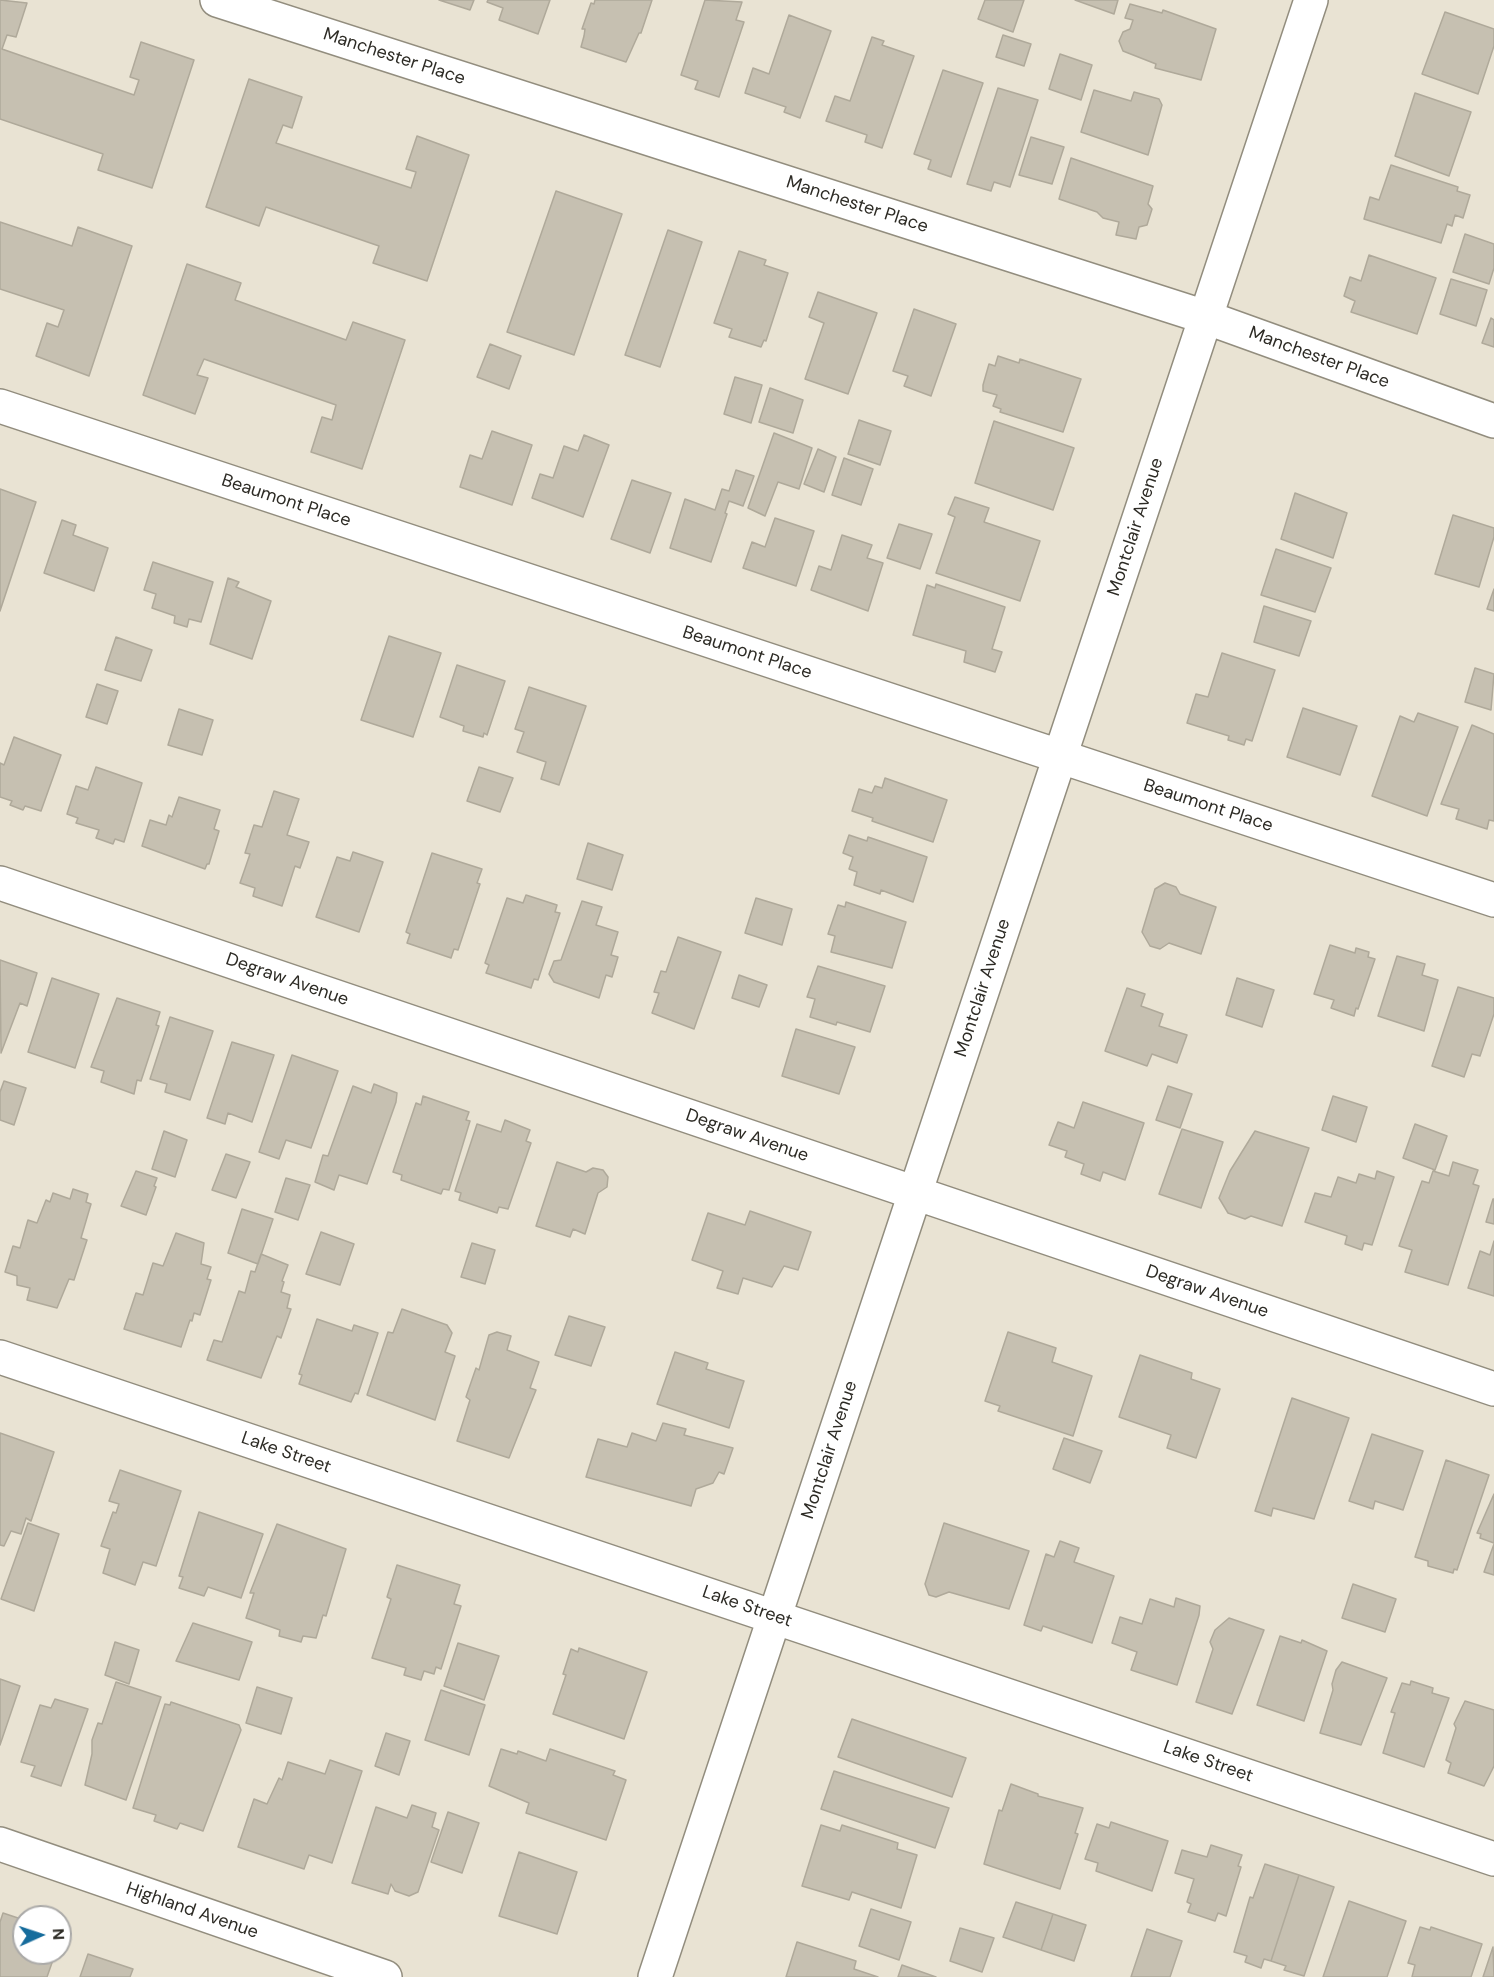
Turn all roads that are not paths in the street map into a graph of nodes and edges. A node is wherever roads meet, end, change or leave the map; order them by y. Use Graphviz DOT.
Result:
graph roads {
  1 [pos="217,0"];
  2 [pos="1311,0"];
  3 [pos="1205,317"];
  4 [pos="0,406"];
  5 [pos="1494,421"];
  6 [pos="1059,757"];
  7 [pos="0,883"];
  8 [pos="1494,900"];
  9 [pos="915,1192"];
  10 [pos="0,1357"];
  11 [pos="1494,1389"];
  12 [pos="774,1617"];
  13 [pos="0,1844"];
  14 [pos="1494,1859"];
  15 [pos="385,1977"];
  16 [pos="655,1977"];
  1 -- 3 [label="street, Manchester Place"];
  2 -- 3 [label="street, Montclair Avenue"];
  3 -- 5 [label="street, Manchester Place"];
  3 -- 6 [label="street, Montclair Avenue"];
  4 -- 6 [label="street, Beaumont Place"];
  6 -- 8 [label="street, Beaumont Place"];
  6 -- 9 [label="street, Montclair Avenue"];
  7 -- 9 [label="street, Degraw Avenue"];
  9 -- 11 [label="street, Degraw Avenue"];
  9 -- 12 [label="street, Montclair Avenue"];
  10 -- 12 [label="street, Lake Street"];
  12 -- 14 [label="street, Lake Street"];
  12 -- 16 [label="street, Montclair Avenue"];
  13 -- 15 [label="street, Highland Avenue"];
}
